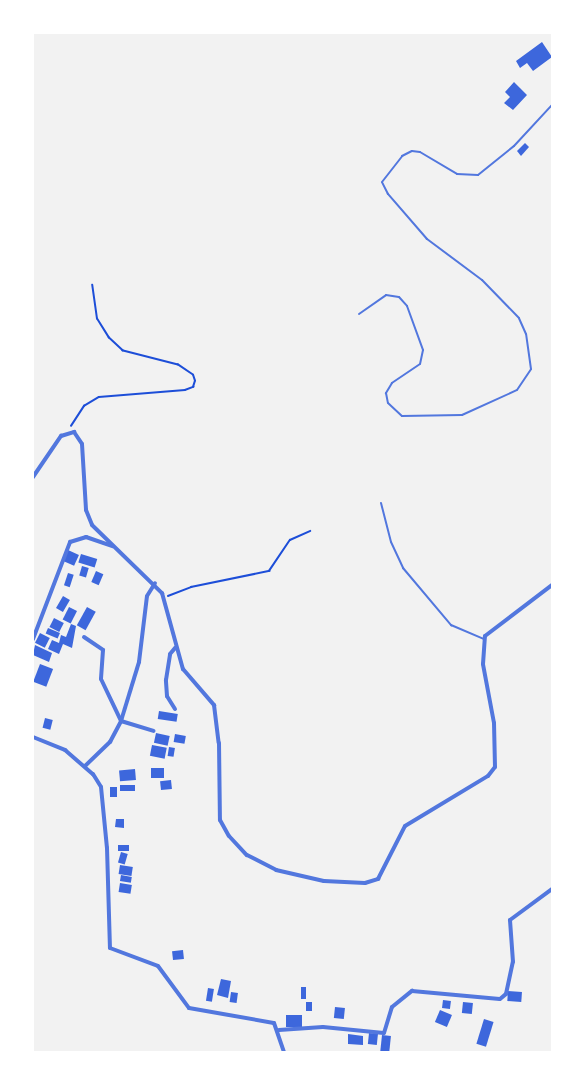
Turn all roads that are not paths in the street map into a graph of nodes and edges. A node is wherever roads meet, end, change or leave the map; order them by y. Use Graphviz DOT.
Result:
graph roads {
  1 [pos="552,105"];
  2 [pos="359,314"];
  3 [pos="33,477"];
  4 [pos="381,503"];
  5 [pos="117,548"];
  6 [pos="155,584"];
  7 [pos="552,585"];
  8 [pos="84,637"];
  9 [pos="33,639"];
  10 [pos="484,639"];
  11 [pos="175,647"];
  12 [pos="175,709"];
  13 [pos="121,721"];
  14 [pos="153,731"];
  15 [pos="33,737"];
  16 [pos="85,766"];
  17 [pos="552,889"];
  18 [pos="279,1030"];
  19 [pos="284,1052"];
  1 -- 2 [label="lane"];
  3 -- 5 [label="street"];
  4 -- 10 [label="lane"];
  5 -- 6 [label="street"];
  5 -- 9 [label="street"];
  6 -- 11 [label="street"];
  6 -- 13 [label="street"];
  7 -- 10 [label="street"];
  8 -- 13 [label="street"];
  10 -- 11 [label="street"];
  11 -- 12 [label="street"];
  13 -- 14 [label="street"];
  13 -- 16 [label="street"];
  15 -- 16 [label="street"];
  16 -- 18 [label="street"];
  17 -- 18 [label="street"];
  18 -- 19 [label="street"];
}
